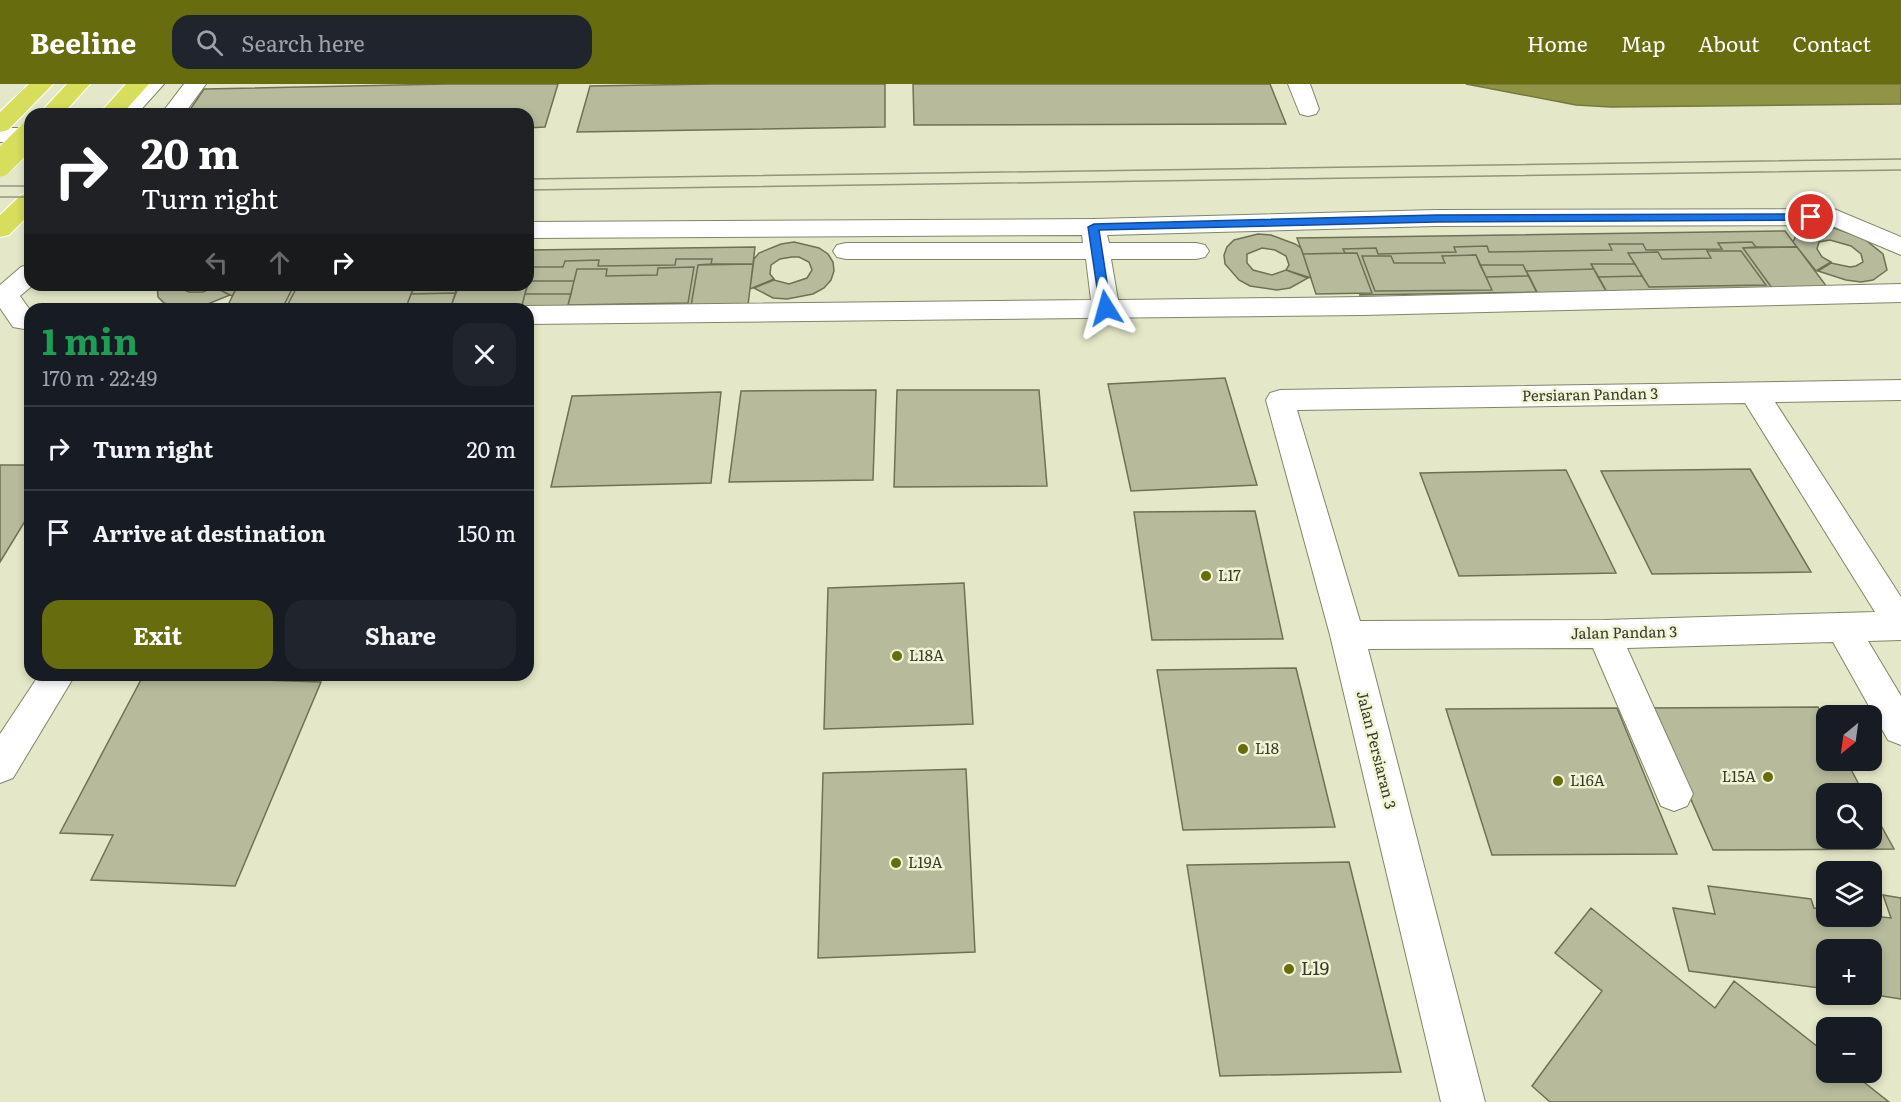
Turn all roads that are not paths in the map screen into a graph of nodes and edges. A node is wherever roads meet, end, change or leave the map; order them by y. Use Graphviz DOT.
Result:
graph roads {
  1 [pos="36,84"];
  2 [pos="42,84"];
  3 [pos="79,84"];
  4 [pos="138,84"];
  5 [pos="153,84"];
  6 [pos="195,84"];
  7 [pos="1299,84"];
  8 [pos="56,108"];
  9 [pos="116,108"];
  10 [pos="130,108"];
  11 [pos="177,108"];
  12 [pos="0,109"];
  13 [pos="1308,110"];
  14 [pos="0,125"];
  15 [pos="24,134"];
  16 [pos="0,135"];
  17 [pos="24,140"];
  18 [pos="0,164"];
  19 [pos="24,206"];
  20 [pos="0,229"];
  21 [pos="534,230"];
  22 [pos="1095,239"];
  23 [pos="1901,247"];
  24 [pos="846,251"];
  25 [pos="1196,251"];
  26 [pos="24,278"];
  27 [pos="1901,293"];
  28 [pos="1106,308"];
  29 [pos="534,315"];
  30 [pos="24,320"];
  31 [pos="1901,390"];
  32 [pos="1754,393"];
  33 [pos="1280,400"];
  34 [pos="1841,626"];
  35 [pos="1901,626"];
  36 [pos="1604,634"];
  37 [pos="1347,635"];
  38 [pos="54,681"];
  39 [pos="1901,729"];
  40 [pos="0,766"];
  41 [pos="1674,794"];
  42 [pos="1463,1102"];
  1 -- 12 [label="highway"];
  2 -- 14 [label="highway"];
  3 -- 8 [label="highway"];
  4 -- 9 [label="highway"];
  5 -- 10 [label="street"];
  6 -- 11 [label="street"];
  7 -- 13 [label="street"];
  15 -- 16 [label="street"];
  17 -- 18 [label="highway, bridge"];
  19 -- 20 [label="highway"];
  21 -- 22 [label="street"];
  22 -- 23 [label="street"];
  22 -- 24 [label="street"];
  22 -- 25 [label="street"];
  22 -- 28 [label="street"];
  26 -- 30 [label="street"];
  27 -- 28 [label="street"];
  28 -- 29 [label="street"];
  31 -- 32 [label="street, Persiaran Pandan 3"];
  32 -- 33 [label="street, Persiaran Pandan 3"];
  32 -- 35 [label="street"];
  33 -- 37 [label="street, Jalan Persiaran 3"];
  34 -- 35 [label="street, Jalan Pandan 3"];
  34 -- 36 [label="street, Jalan Pandan 3"];
  34 -- 39 [label="street"];
  36 -- 37 [label="street, Jalan Pandan 3"];
  36 -- 41 [label="street"];
  37 -- 42 [label="street, Jalan Persiaran 3"];
  38 -- 40 [label="street"];
}
